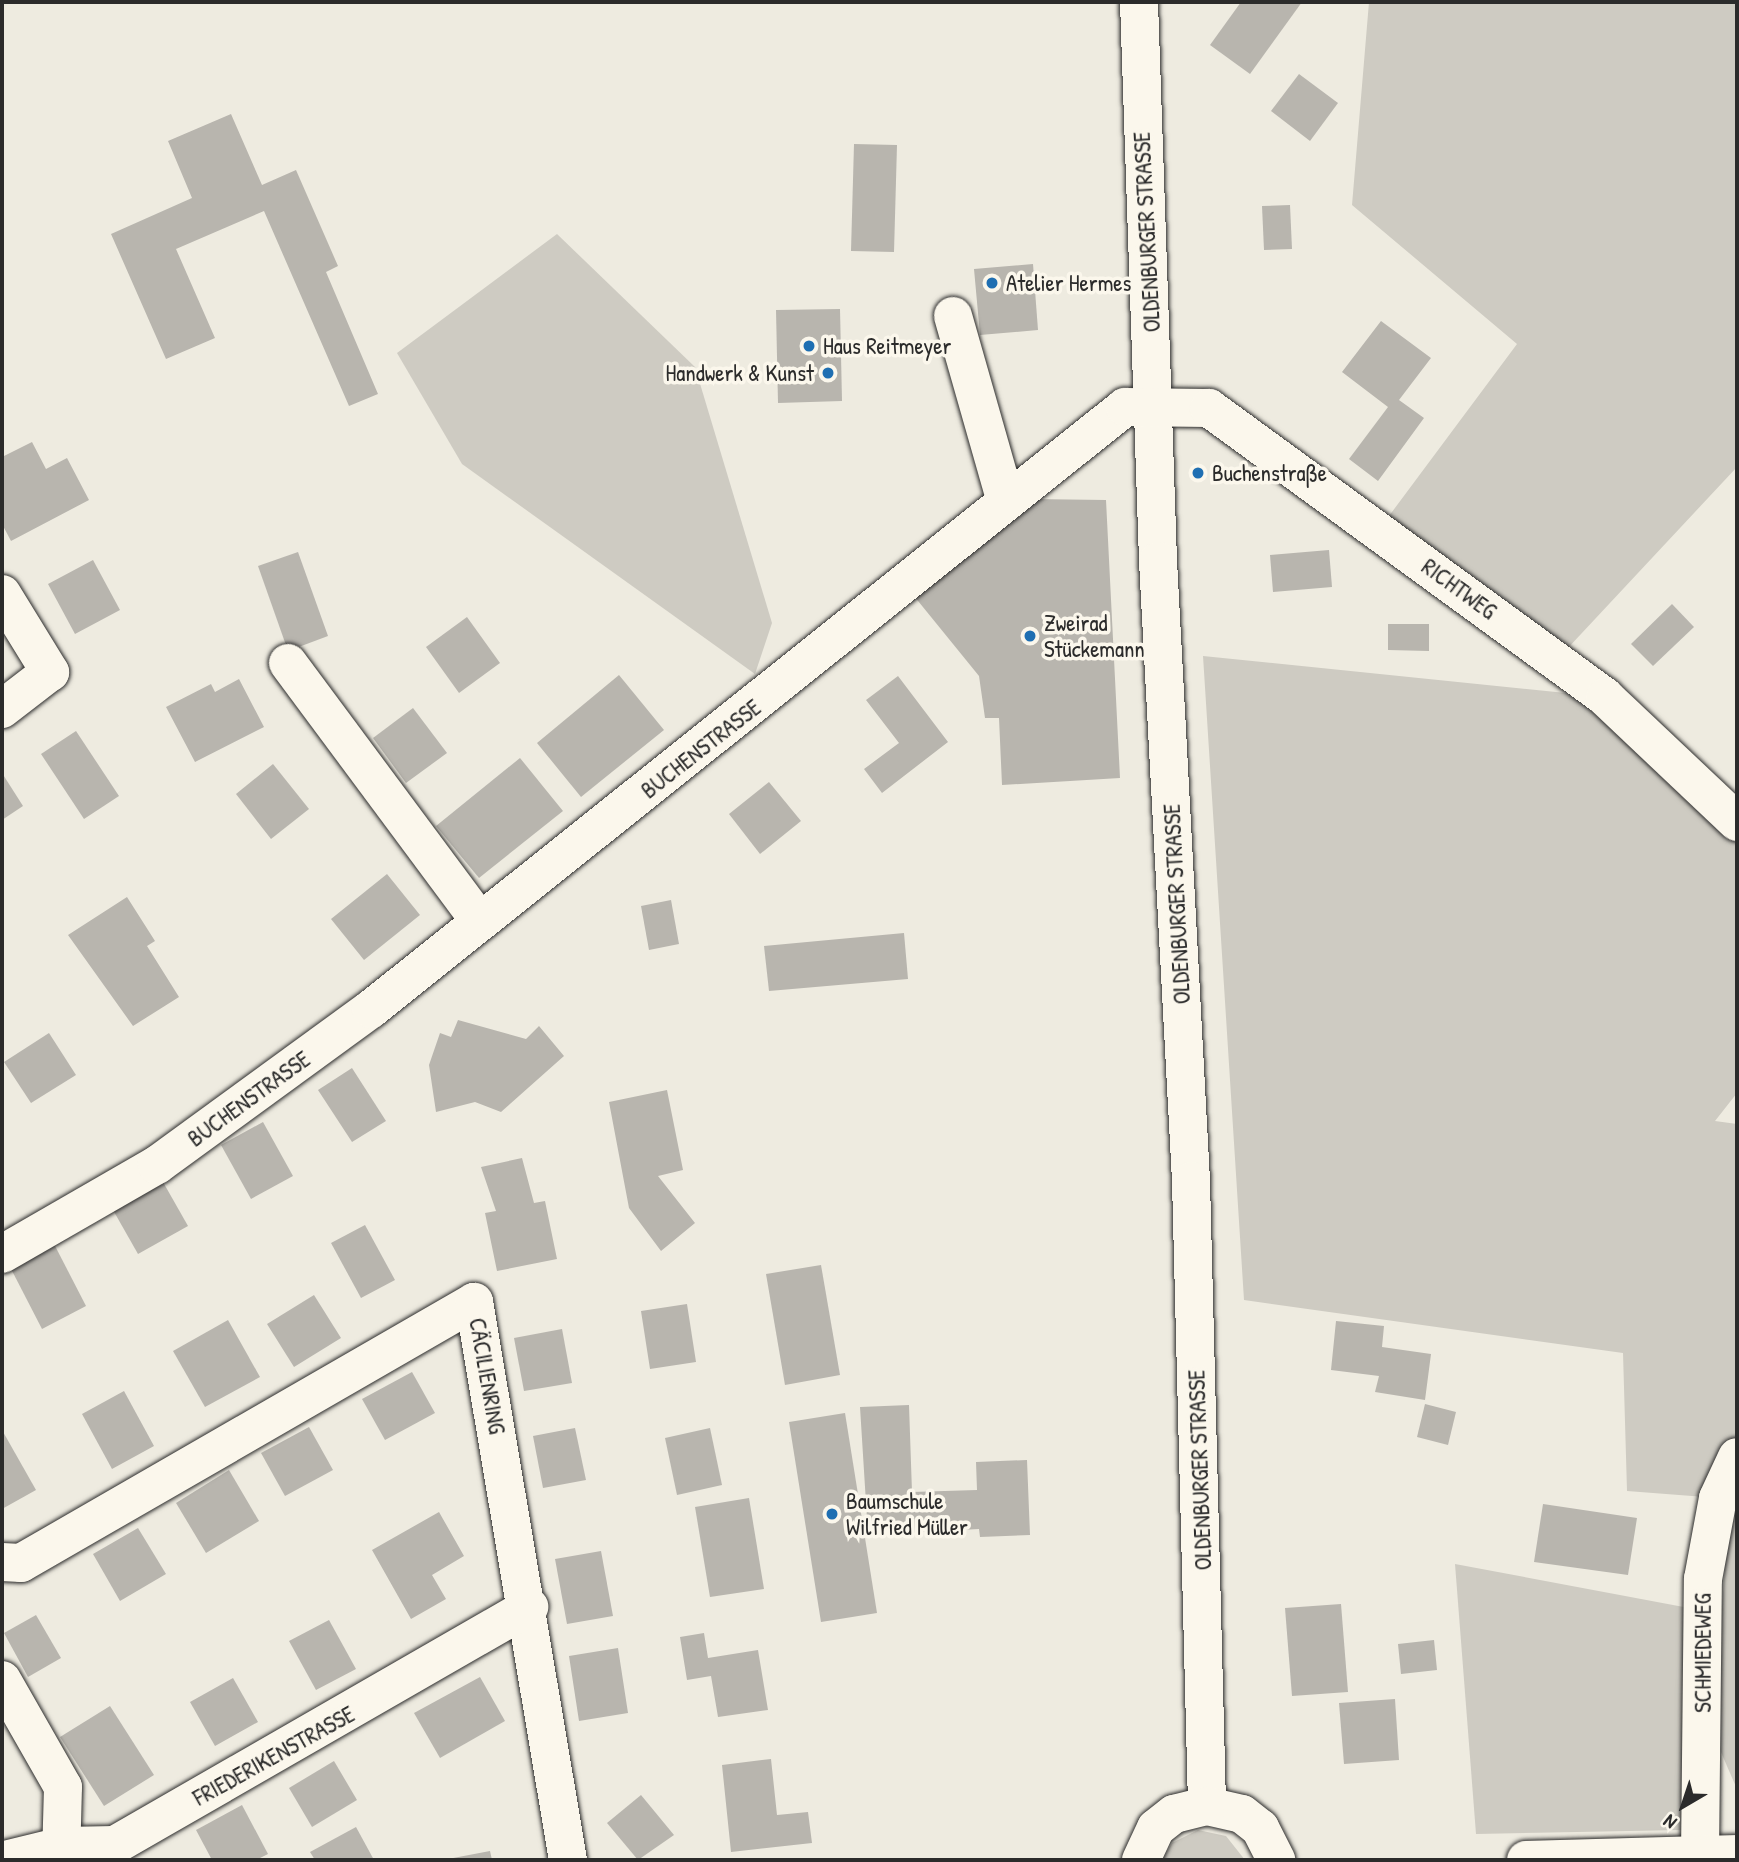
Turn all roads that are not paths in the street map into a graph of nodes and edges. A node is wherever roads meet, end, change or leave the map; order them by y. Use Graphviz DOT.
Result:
graph roads {
  1 [pos="1139,2"];
  2 [pos="953,316"];
  3 [pos="1155,404"];
  4 [pos="1006,502"];
  5 [pos="2,594"];
  6 [pos="288,663"];
  7 [pos="2,709"];
  8 [pos="1737,822"];
  9 [pos="480,922"];
  10 [pos="2,1254"];
  11 [pos="1737,1457"];
  12 [pos="2,1562"];
  13 [pos="528,1607"];
  14 [pos="2,1680"];
  15 [pos="1207,1806"];
  16 [pos="61,1853"];
  17 [pos="1719,1854"];
  18 [pos="5,1860"];
  19 [pos="568,1860"];
  20 [pos="1140,1860"];
  21 [pos="1276,1860"];
  22 [pos="1526,1860"];
  1 -- 3 [label="street, OLDENBURGER STRASSE"];
  2 -- 4 [label="street"];
  3 -- 4 [label="street, BUCHENSTRASSE"];
  3 -- 8 [label="street, RICHTWEG"];
  3 -- 15 [label="street, OLDENBURGER STRASSE"];
  4 -- 9 [label="street, BUCHENSTRASSE"];
  5 -- 7 [label="street"];
  6 -- 9 [label="street"];
  9 -- 10 [label="street, BUCHENSTRASSE"];
  11 -- 17 [label="street, SCHMIEDEWEG"];
  12 -- 13 [label="street, CÄCILIENRING"];
  13 -- 16 [label="street, FRIEDERIKENSTRASSE"];
  13 -- 19 [label="street, CÄCILIENRING"];
  14 -- 16 [label="street"];
  15 -- 20 [label="street"];
  15 -- 21 [label="street"];
  16 -- 18 [label="street, FRIEDERIKENSTRASSE"];
  17 -- 22 [label="street"];
}
